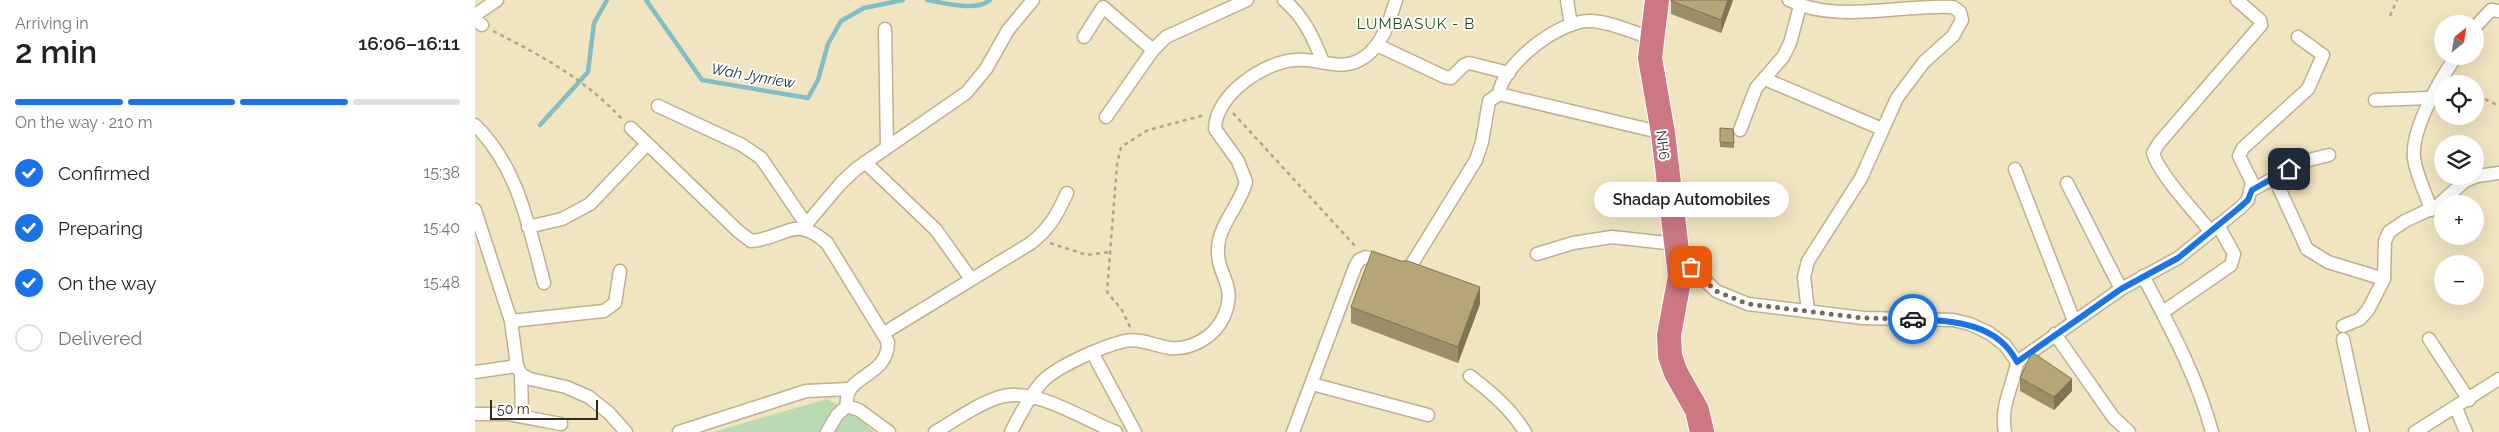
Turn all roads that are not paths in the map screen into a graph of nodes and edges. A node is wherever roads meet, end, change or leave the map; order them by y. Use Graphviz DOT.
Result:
graph roads {
  1 [pos="497,0"];
  2 [pos="1033,0"];
  3 [pos="1247,0"];
  4 [pos="1284,0"];
  5 [pos="1396,0"];
  6 [pos="1567,0"];
  7 [pos="1657,0"];
  8 [pos="2237,0"];
  9 [pos="1794,3"];
  10 [pos="2499,11"];
  11 [pos="2484,17"];
  12 [pos="477,20"];
  13 [pos="1571,25"];
  14 [pos="885,29"];
  15 [pos="2299,37"];
  16 [pos="1084,38"];
  17 [pos="1651,38"];
  18 [pos="1377,44"];
  19 [pos="1153,50"];
  20 [pos="1323,62"];
  21 [pos="2451,65"];
  22 [pos="1509,73"];
  23 [pos="1765,79"];
  24 [pos="1499,94"];
  25 [pos="2429,98"];
  26 [pos="2375,100"];
  27 [pos="658,106"];
  28 [pos="1106,117"];
  29 [pos="475,125"];
  30 [pos="631,128"];
  31 [pos="1882,129"];
  32 [pos="1740,130"];
  33 [pos="1663,133"];
  34 [pos="647,144"];
  35 [pos="887,146"];
  36 [pos="2329,155"];
  37 [pos="865,162"];
  38 [pos="2015,168"];
  39 [pos="2499,173"];
  40 [pos="2275,177"];
  41 [pos="2067,183"];
  42 [pos="2252,190"];
  43 [pos="1067,194"];
  44 [pos="475,210"];
  45 [pos="2431,210"];
  46 [pos="529,226"];
  47 [pos="805,226"];
  48 [pos="2214,228"];
  49 [pos="1677,248"];
  50 [pos="1537,254"];
  51 [pos="620,271"];
  52 [pos="2143,276"];
  53 [pos="971,279"];
  54 [pos="2384,279"];
  55 [pos="545,283"];
  56 [pos="2121,289"];
  57 [pos="1808,311"];
  58 [pos="2163,312"];
  59 [pos="511,321"];
  60 [pos="2074,321"];
  61 [pos="884,333"];
  62 [pos="2055,334"];
  63 [pos="2429,339"];
  64 [pos="1093,354"];
  65 [pos="2017,362"];
  66 [pos="519,370"];
  67 [pos="475,372"];
  68 [pos="1470,376"];
  69 [pos="2499,379"];
  70 [pos="1312,384"];
  71 [pos="849,389"];
  72 [pos="1031,396"];
  73 [pos="2469,400"];
  74 [pos="847,406"];
  75 [pos="2456,408"];
  76 [pos="475,414"];
  77 [pos="522,416"];
  78 [pos="1428,416"];
  79 [pos="561,424"];
  80 [pos="626,432"];
  81 [pos="679,432"];
  82 [pos="827,432"];
  83 [pos="889,432"];
  84 [pos="935,432"];
  85 [pos="1011,432"];
  86 [pos="1116,432"];
  87 [pos="1135,432"];
  88 [pos="1293,432"];
  89 [pos="1525,432"];
  90 [pos="1701,432"];
  91 [pos="2005,432"];
  92 [pos="2129,432"];
  93 [pos="2212,432"];
  94 [pos="2363,432"];
  95 [pos="2415,432"];
  96 [pos="2466,432"];
  1 -- 12 [label="street"];
  2 -- 35 [label="street"];
  3 -- 19 [label="street"];
  4 -- 20 [label="street"];
  5 -- 18 [label="street"];
  6 -- 13 [label="street"];
  7 -- 17 [label="highway, NH6 / NH6"];
  8 -- 48 [label="street"];
  9 -- 23 [label="street"];
  9 -- 31 [label="street"];
  10 -- 11 [label="street"];
  13 -- 17 [label="street"];
  13 -- 22 [label="street"];
  14 -- 35 [label="street"];
  15 -- 42 [label="street"];
  16 -- 19 [label="street"];
  17 -- 33 [label="highway, NH6 / NH6"];
  18 -- 20 [label="street"];
  18 -- 22 [label="street"];
  19 -- 28 [label="street"];
  20 -- 64 [label="street"];
  21 -- 25 [label="street"];
  22 -- 24 [label="street"];
  23 -- 31 [label="street"];
  23 -- 32 [label="street"];
  24 -- 33 [label="street"];
  24 -- 70 [label="street"];
  25 -- 26 [label="street"];
  25 -- 45 [label="street"];
  27 -- 47 [label="street"];
  29 -- 46 [label="street"];
  30 -- 34 [label="street"];
  31 -- 57 [label="street"];
  33 -- 49 [label="highway, NH6 / NH6"];
  34 -- 46 [label="street"];
  34 -- 47 [label="street"];
  35 -- 37 [label="street"];
  36 -- 40 [label="street"];
  37 -- 47 [label="street"];
  37 -- 53 [label="street"];
  38 -- 60 [label="street"];
  39 -- 45 [label="street"];
  40 -- 42 [label="street"];
  40 -- 54 [label="street"];
  41 -- 56 [label="street"];
  42 -- 48 [label="street"];
  43 -- 53 [label="street"];
  44 -- 59 [label="street"];
  45 -- 54 [label="street"];
  46 -- 55 [label="street"];
  47 -- 61 [label="street"];
  48 -- 52 [label="street"];
  48 -- 58 [label="street"];
  49 -- 50 [label="street"];
  49 -- 57 [label="street"];
  49 -- 90 [label="highway, NH6 / NH6"];
  51 -- 59 [label="street"];
  52 -- 56 [label="street"];
  52 -- 58 [label="street"];
  53 -- 61 [label="street"];
  54 -- 94 [label="street"];
  56 -- 60 [label="street"];
  57 -- 65 [label="street"];
  58 -- 93 [label="street"];
  59 -- 66 [label="street"];
  60 -- 62 [label="street"];
  61 -- 71 [label="street"];
  62 -- 65 [label="street"];
  62 -- 92 [label="street"];
  63 -- 73 [label="street"];
  64 -- 72 [label="street"];
  64 -- 87 [label="street"];
  65 -- 91 [label="street"];
  66 -- 67 [label="street"];
  66 -- 77 [label="street"];
  66 -- 80 [label="street"];
  68 -- 89 [label="street"];
  69 -- 73 [label="street"];
  70 -- 78 [label="street"];
  70 -- 88 [label="street"];
  71 -- 74 [label="street"];
  71 -- 81 [label="street"];
  72 -- 84 [label="street"];
  72 -- 85 [label="street"];
  72 -- 86 [label="street"];
  73 -- 75 [label="street"];
  74 -- 82 [label="street"];
  74 -- 83 [label="street"];
  75 -- 95 [label="street"];
  75 -- 96 [label="street"];
  76 -- 77 [label="street"];
  77 -- 79 [label="street"];
}
